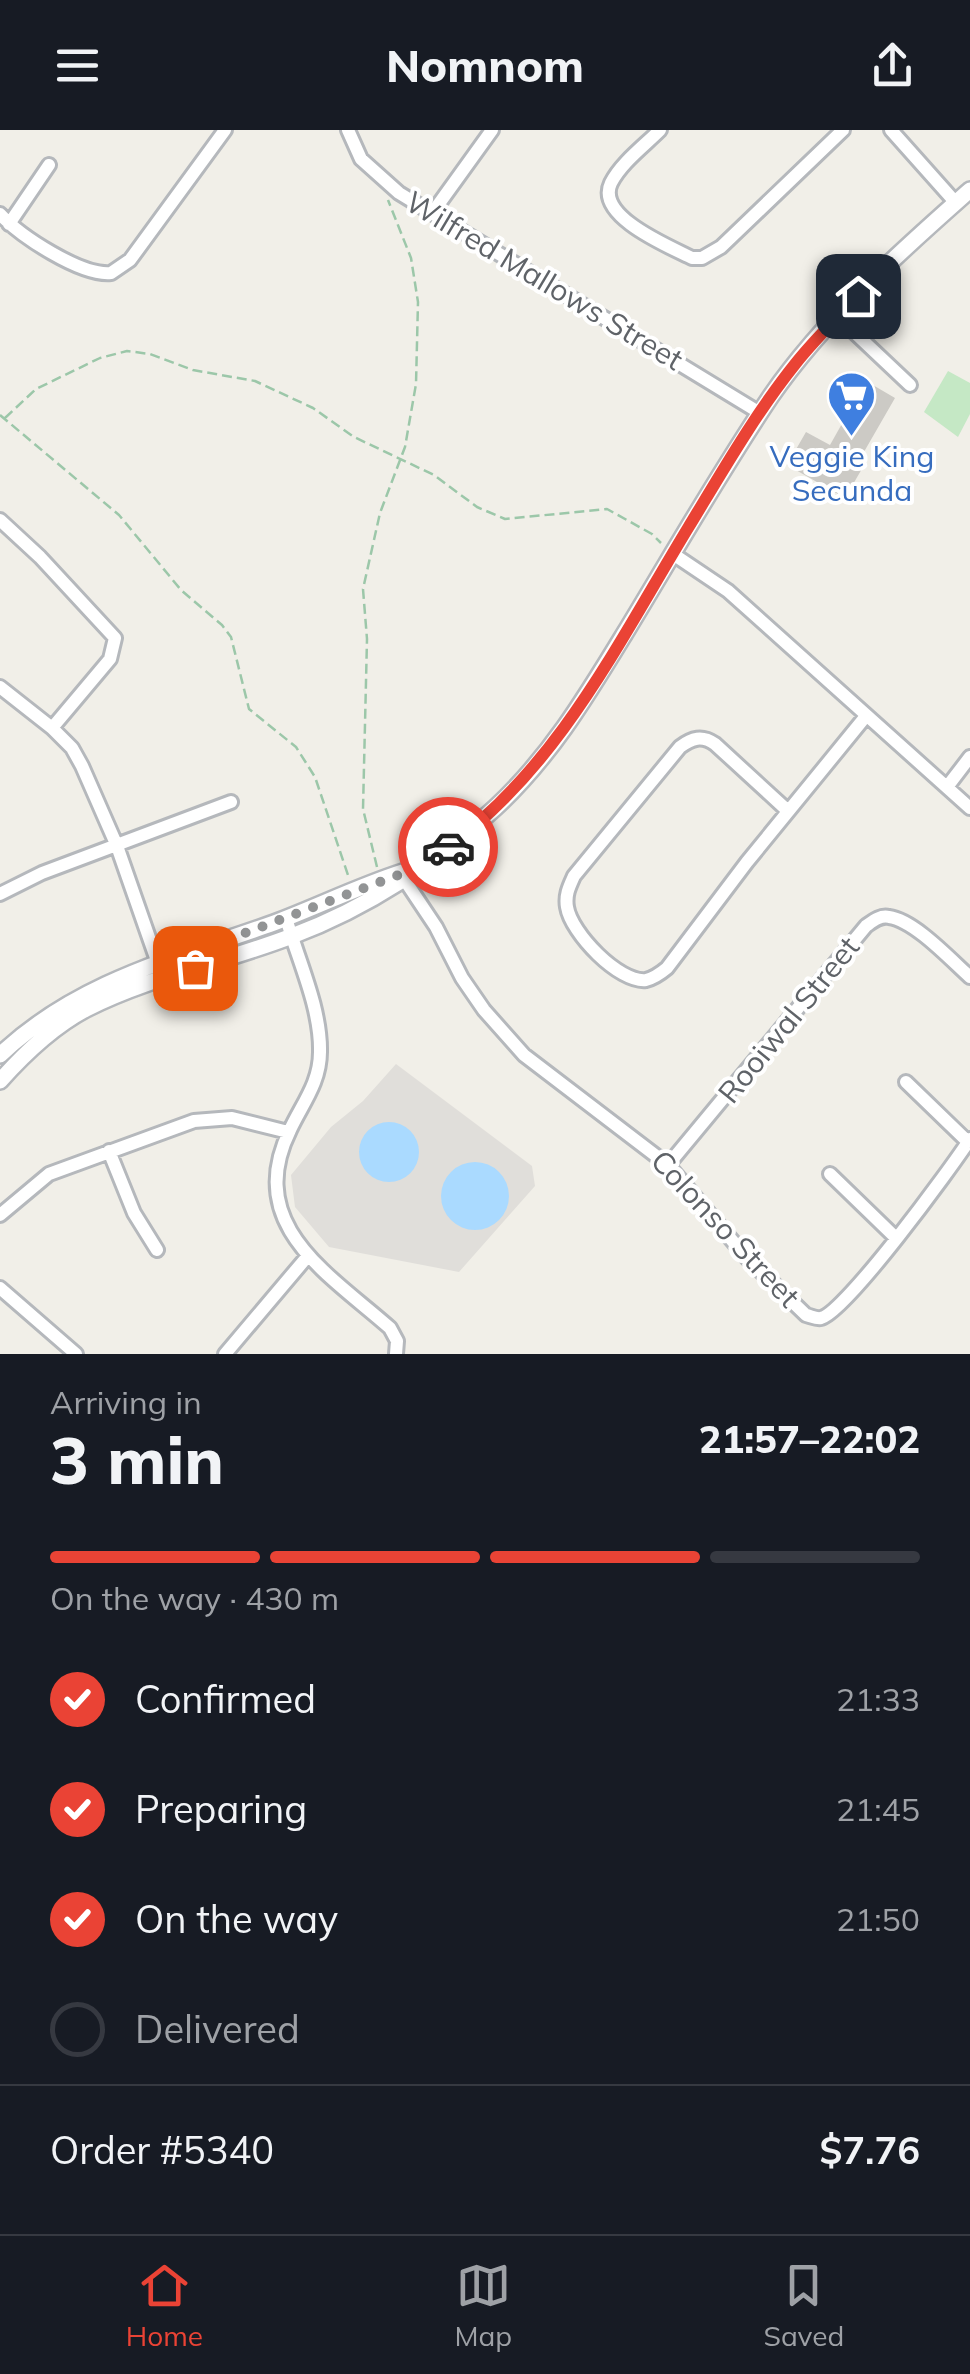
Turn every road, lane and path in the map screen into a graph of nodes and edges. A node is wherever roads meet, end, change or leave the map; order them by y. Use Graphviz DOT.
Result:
graph roads {
  1 [pos="225,130"];
  2 [pos="348,130"];
  3 [pos="492,130"];
  4 [pos="660,130"];
  5 [pos="843,130"];
  6 [pos="892,130"];
  7 [pos="49,165"];
  8 [pos="386,184"];
  9 [pos="970,190"];
  10 [pos="956,203"];
  11 [pos="434,212"];
  12 [pos="4,219"];
  13 [pos="838,318"];
  14 [pos="910,384"];
  15 [pos="760,413"];
  16 [pos="2,417"];
  17 [pos="400,458"];
  18 [pos="0,520"];
  19 [pos="673,554"];
  20 [pos="0,688"];
  21 [pos="866,716"];
  22 [pos="52,728"];
  23 [pos="970,757"];
  24 [pos="946,787"];
  25 [pos="230,802"];
  26 [pos="970,808"];
  27 [pos="788,812"];
  28 [pos="117,846"];
  29 [pos="407,874"];
  30 [pos="380,880"];
  31 [pos="354,890"];
  32 [pos="0,894"];
  33 [pos="286,918"];
  34 [pos="291,937"];
  35 [pos="158,962"];
  36 [pos="970,977"];
  37 [pos="163,979"];
  38 [pos="0,1055"];
  39 [pos="0,1081"];
  40 [pos="906,1082"];
  41 [pos="288,1132"];
  42 [pos="969,1141"];
  43 [pos="109,1151"];
  44 [pos="668,1166"];
  45 [pos="830,1174"];
  46 [pos="0,1215"];
  47 [pos="896,1238"];
  48 [pos="157,1250"];
  49 [pos="307,1257"];
  50 [pos="0,1288"];
  51 [pos="76,1354"];
  52 [pos="225,1354"];
  53 [pos="396,1354"];
  1 -- 12 [label="street"];
  2 -- 8 [label="street, Wilfred Mallows Street"];
  3 -- 11 [label="street"];
  4 -- 5 [label="street"];
  6 -- 10 [label="street"];
  7 -- 12 [label="street"];
  8 -- 11 [label="street, Wilfred Mallows Street"];
  8 -- 17 [label="path"];
  9 -- 10 [label="street"];
  10 -- 13 [label="street"];
  11 -- 15 [label="street, Wilfred Mallows Street"];
  13 -- 14 [label="street"];
  13 -- 15 [label="street"];
  15 -- 19 [label="street"];
  16 -- 17 [label="path"];
  16 -- 31 [label="path"];
  17 -- 19 [label="path"];
  17 -- 30 [label="path"];
  18 -- 22 [label="street"];
  19 -- 21 [label="street"];
  19 -- 29 [label="street"];
  20 -- 22 [label="street"];
  21 -- 24 [label="street"];
  21 -- 27 [label="street"];
  22 -- 28 [label="street"];
  23 -- 24 [label="street"];
  24 -- 26 [label="street"];
  25 -- 28 [label="street"];
  27 -- 27 [label="street"];
  28 -- 32 [label="street"];
  28 -- 35 [label="street"];
  29 -- 30 [label="street"];
  29 -- 34 [label="street"];
  29 -- 44 [label="street, Colonso Street"];
  30 -- 31 [label="street"];
  31 -- 33 [label="street"];
  33 -- 34 [label="street"];
  33 -- 35 [label="street"];
  34 -- 37 [label="street"];
  34 -- 41 [label="street"];
  35 -- 37 [label="street"];
  35 -- 38 [label="street"];
  36 -- 44 [label="street, Rooiwal Street"];
  37 -- 39 [label="street"];
  40 -- 42 [label="street"];
  41 -- 43 [label="street"];
  41 -- 49 [label="street"];
  42 -- 47 [label="street, Colonso Street"];
  43 -- 46 [label="street"];
  43 -- 48 [label="street"];
  44 -- 47 [label="street, Colonso Street"];
  45 -- 47 [label="street"];
  49 -- 52 [label="street"];
  49 -- 53 [label="street"];
  50 -- 51 [label="street"];
}
